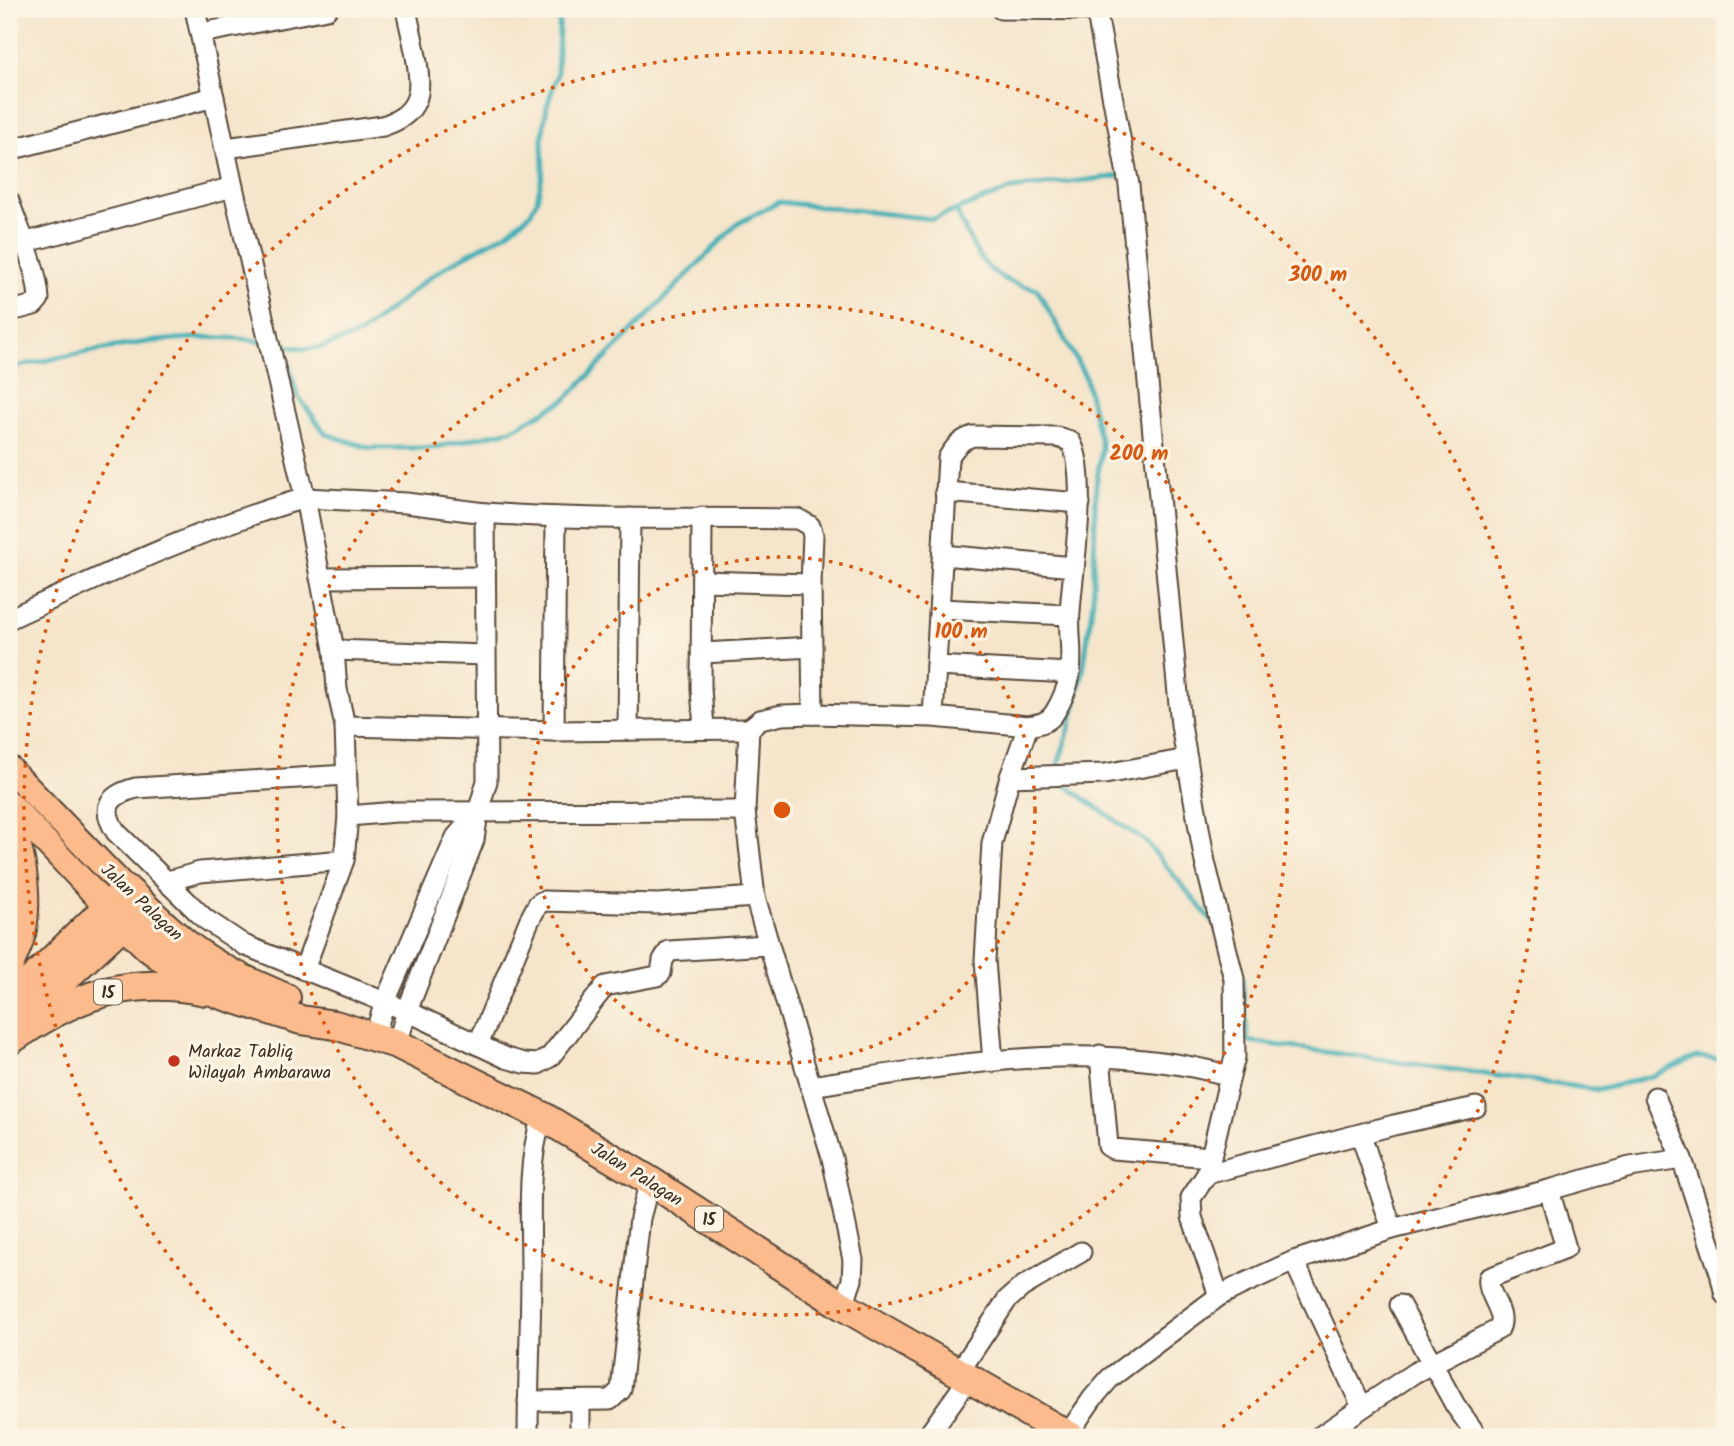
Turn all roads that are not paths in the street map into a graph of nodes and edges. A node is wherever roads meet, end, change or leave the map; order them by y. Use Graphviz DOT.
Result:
graph roads {
  1 [pos="195,9"];
  2 [pos="327,9"];
  3 [pos="405,9"];
  4 [pos="1001,9"];
  5 [pos="1091,10"];
  6 [pos="201,33"];
  7 [pos="214,97"];
  8 [pos="226,148"];
  9 [pos="9,150"];
  10 [pos="233,187"];
  11 [pos="9,201"];
  12 [pos="23,243"];
  13 [pos="19,309"];
  14 [pos="946,492"];
  15 [pos="305,498"];
  16 [pos="1080,503"];
  17 [pos="485,513"];
  18 [pos="702,517"];
  19 [pos="630,518"];
  20 [pos="556,519"];
  21 [pos="943,555"];
  22 [pos="1074,567"];
  23 [pos="320,578"];
  24 [pos="484,578"];
  25 [pos="702,581"];
  26 [pos="811,584"];
  27 [pos="940,609"];
  28 [pos="1069,615"];
  29 [pos="9,619"];
  30 [pos="812,647"];
  31 [pos="334,650"];
  32 [pos="702,653"];
  33 [pos="485,655"];
  34 [pos="936,666"];
  35 [pos="1070,673"];
  36 [pos="813,714"];
  37 [pos="933,717"];
  38 [pos="345,726"];
  39 [pos="1028,726"];
  40 [pos="705,728"];
  41 [pos="485,729"];
  42 [pos="749,729"];
  43 [pos="554,730"];
  44 [pos="628,730"];
  45 [pos="1187,759"];
  46 [pos="9,768"];
  47 [pos="346,775"];
  48 [pos="1010,777"];
  49 [pos="9,803"];
  50 [pos="745,811"];
  51 [pos="478,812"];
  52 [pos="348,816"];
  53 [pos="9,819"];
  54 [pos="344,860"];
  55 [pos="168,881"];
  56 [pos="755,897"];
  57 [pos="125,906"];
  58 [pos="768,945"];
  59 [pos="9,965"];
  60 [pos="304,970"];
  61 [pos="219,994"];
  62 [pos="9,1002"];
  63 [pos="385,1002"];
  64 [pos="407,1011"];
  65 [pos="335,1025"];
  66 [pos="9,1031"];
  67 [pos="386,1040"];
  68 [pos="9,1041"];
  69 [pos="478,1045"];
  70 [pos="1100,1055"];
  71 [pos="993,1062"];
  72 [pos="1230,1076"];
  73 [pos="810,1086"];
  74 [pos="1654,1097"];
  75 [pos="1476,1107"];
  76 [pos="542,1116"];
  77 [pos="1361,1135"];
  78 [pos="1682,1158"];
  79 [pos="1209,1165"];
  80 [pos="650,1181"];
  81 [pos="1549,1190"];
  82 [pos="1392,1229"];
  83 [pos="1718,1240"];
  84 [pos="1081,1252"];
  85 [pos="1294,1261"];
  86 [pos="1725,1294"];
  87 [pos="1219,1296"];
  88 [pos="1400,1305"];
  89 [pos="843,1306"];
  90 [pos="1432,1363"];
  91 [pos="964,1375"];
  92 [pos="528,1401"];
  93 [pos="580,1402"];
  94 [pos="1362,1407"];
  95 [pos="1060,1435"];
  96 [pos="528,1437"];
  97 [pos="580,1437"];
  98 [pos="927,1437"];
  99 [pos="1320,1437"];
  100 [pos="1478,1437"];
  1 -- 6 [label="street"];
  2 -- 6 [label="street"];
  3 -- 8 [label="street"];
  4 -- 5 [label="street"];
  5 -- 45 [label="street"];
  6 -- 7 [label="street"];
  7 -- 8 [label="street"];
  7 -- 9 [label="street"];
  8 -- 10 [label="street"];
  10 -- 12 [label="street"];
  10 -- 15 [label="street"];
  11 -- 12 [label="street"];
  12 -- 13 [label="street"];
  14 -- 16 [label="street"];
  14 -- 16 [label="street"];
  14 -- 21 [label="street"];
  15 -- 17 [label="street"];
  15 -- 23 [label="street"];
  15 -- 29 [label="street"];
  16 -- 22 [label="street"];
  17 -- 20 [label="street"];
  17 -- 24 [label="street"];
  18 -- 19 [label="street"];
  18 -- 25 [label="street"];
  18 -- 26 [label="street"];
  19 -- 20 [label="street"];
  19 -- 44 [label="street"];
  20 -- 43 [label="street"];
  21 -- 22 [label="street"];
  21 -- 27 [label="street"];
  22 -- 28 [label="street"];
  23 -- 24 [label="street"];
  23 -- 31 [label="street"];
  24 -- 33 [label="street"];
  25 -- 26 [label="street"];
  25 -- 32 [label="street"];
  26 -- 30 [label="street"];
  27 -- 28 [label="street"];
  27 -- 34 [label="street"];
  28 -- 35 [label="street"];
  30 -- 32 [label="street"];
  30 -- 36 [label="street"];
  31 -- 33 [label="street"];
  31 -- 38 [label="street"];
  32 -- 40 [label="street"];
  33 -- 41 [label="street"];
  34 -- 35 [label="street"];
  34 -- 37 [label="street"];
  35 -- 39 [label="street"];
  36 -- 37 [label="street"];
  36 -- 42 [label="street"];
  37 -- 39 [label="street"];
  38 -- 41 [label="street"];
  38 -- 47 [label="street"];
  39 -- 48 [label="street"];
  40 -- 42 [label="street"];
  40 -- 44 [label="street"];
  41 -- 43 [label="street"];
  41 -- 51 [label="street"];
  42 -- 50 [label="street"];
  43 -- 44 [label="street"];
  45 -- 48 [label="street"];
  45 -- 72 [label="street"];
  46 -- 57 [label="main road, Jalan Palagan"];
  47 -- 52 [label="street"];
  47 -- 55 [label="street"];
  48 -- 71 [label="street"];
  49 -- 57 [label="main road, Jalan Palagan"];
  50 -- 51 [label="street"];
  50 -- 56 [label="street"];
  51 -- 52 [label="street"];
  51 -- 63 [label="street"];
  51 -- 64 [label="street"];
  52 -- 54 [label="street"];
  53 -- 59 [label="highway"];
  54 -- 55 [label="street"];
  54 -- 60 [label="street"];
  55 -- 60 [label="street"];
  56 -- 58 [label="street"];
  56 -- 69 [label="street"];
  57 -- 61 [label="highway, Jalan Palagan / 15"];
  57 -- 62 [label="highway"];
  57 -- 65 [label="highway, Jalan Palagan / 15"];
  57 -- 66 [label="highway, 15"];
  58 -- 69 [label="street"];
  58 -- 73 [label="street"];
  60 -- 63 [label="street"];
  61 -- 65 [label="highway, Jalan Palagan / 15"];
  61 -- 68 [label="highway, 15"];
  63 -- 64 [label="street"];
  63 -- 67 [label="street"];
  64 -- 67 [label="street"];
  64 -- 69 [label="street"];
  65 -- 67 [label="highway, Jalan Palagan / 15"];
  67 -- 76 [label="highway, Jalan Palagan / 15"];
  70 -- 71 [label="street"];
  70 -- 72 [label="street"];
  70 -- 79 [label="street"];
  71 -- 73 [label="street"];
  72 -- 79 [label="street"];
  73 -- 89 [label="street"];
  74 -- 78 [label="street"];
  75 -- 77 [label="street"];
  76 -- 80 [label="highway, Jalan Palagan / 15"];
  76 -- 92 [label="street"];
  77 -- 79 [label="street"];
  77 -- 82 [label="street"];
  78 -- 81 [label="street"];
  78 -- 83 [label="street"];
  79 -- 87 [label="street"];
  80 -- 89 [label="highway, Jalan Palagan / 15"];
  80 -- 93 [label="street"];
  81 -- 82 [label="street"];
  81 -- 90 [label="street"];
  82 -- 85 [label="street"];
  83 -- 86 [label="street"];
  84 -- 91 [label="street"];
  85 -- 87 [label="street"];
  85 -- 94 [label="street"];
  87 -- 95 [label="street"];
  88 -- 90 [label="street"];
  89 -- 91 [label="highway, Jalan Palagan / 15"];
  90 -- 94 [label="street"];
  90 -- 100 [label="street"];
  91 -- 95 [label="highway, Jalan Palagan / 15"];
  91 -- 98 [label="street"];
  92 -- 93 [label="street"];
  92 -- 96 [label="street"];
  93 -- 97 [label="street"];
  94 -- 99 [label="street"];
}
